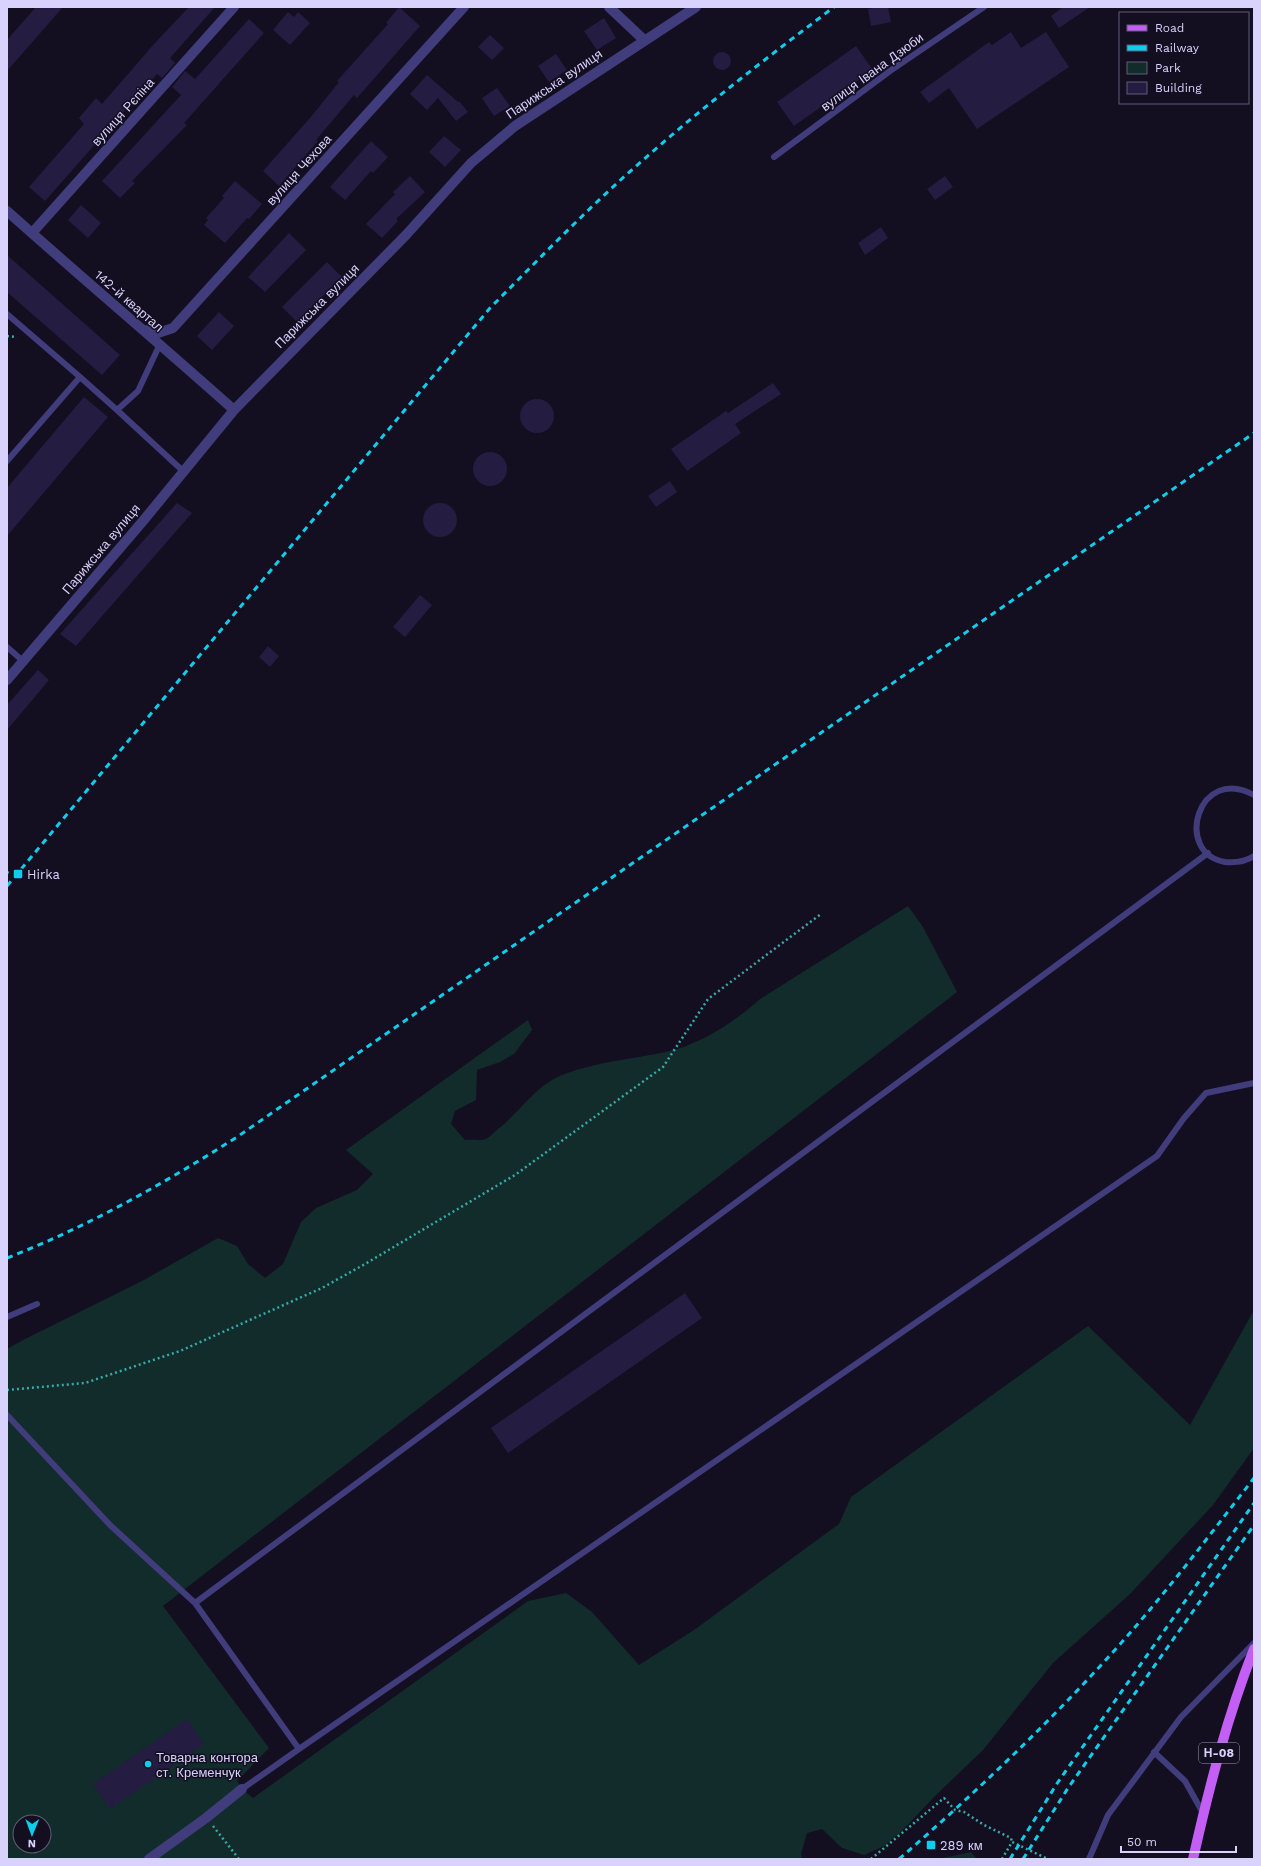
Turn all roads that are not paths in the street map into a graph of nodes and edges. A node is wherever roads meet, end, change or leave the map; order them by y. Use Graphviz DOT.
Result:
graph roads {
  1 [pos="234,7"];
  2 [pos="464,7"];
  3 [pos="609,7"];
  4 [pos="696,7"];
  5 [pos="984,7"];
  6 [pos="644,40"];
  7 [pos="774,157"];
  8 [pos="7,211"];
  9 [pos="32,233"];
  10 [pos="7,314"];
  11 [pos="145,330"];
  12 [pos="160,344"];
  13 [pos="80,377"];
  14 [pos="117,410"];
  15 [pos="234,410"];
  16 [pos="7,462"];
  17 [pos="183,471"];
  18 [pos="7,647"];
  19 [pos="23,661"];
  20 [pos="7,680"];
  21 [pos="1254,795"];
  22 [pos="1208,853"];
  23 [pos="1254,856"];
  24 [pos="1254,1083"];
  25 [pos="37,1304"];
  26 [pos="7,1317"];
  27 [pos="7,1415"];
  28 [pos="195,1603"];
  29 [pos="1254,1643"];
  30 [pos="1254,1649"];
  31 [pos="299,1749"];
  32 [pos="1154,1752"];
  33 [pos="242,1789"];
  34 [pos="1203,1813"];
  35 [pos="149,1859"];
  36 [pos="1089,1859"];
  37 [pos="1193,1859"];
  1 -- 9 [label="street, вулиця Рєпіна"];
  2 -- 11 [label="street, вулиця Чехова"];
  3 -- 6 [label="street"];
  4 -- 6 [label="street, Парижська вулиця"];
  5 -- 7 [label="lane, вулиця Івана Дзюби"];
  6 -- 15 [label="street, Парижська вулиця"];
  8 -- 9 [label="street, 142-й квартал"];
  9 -- 11 [label="street, 142-й квартал"];
  10 -- 13 [label="lane"];
  11 -- 12 [label="street, 142-й квартал"];
  12 -- 14 [label="lane"];
  12 -- 15 [label="street, 142-й квартал"];
  13 -- 14 [label="lane"];
  13 -- 16 [label="lane"];
  14 -- 17 [label="lane"];
  15 -- 17 [label="street, Парижська вулиця"];
  17 -- 19 [label="street, Парижська вулиця"];
  18 -- 19 [label="lane"];
  19 -- 20 [label="street, Парижська вулиця"];
  21 -- 22 [label="lane"];
  22 -- 23 [label="lane"];
  22 -- 28 [label="lane"];
  24 -- 31 [label="lane"];
  25 -- 26 [label="lane"];
  27 -- 28 [label="lane"];
  28 -- 31 [label="lane"];
  29 -- 32 [label="lane"];
  30 -- 34 [label="main road, Н-08"];
  31 -- 33 [label="lane"];
  32 -- 34 [label="lane"];
  32 -- 36 [label="lane"];
  33 -- 35 [label="street"];
  34 -- 37 [label="main road, Н-08"];
}
